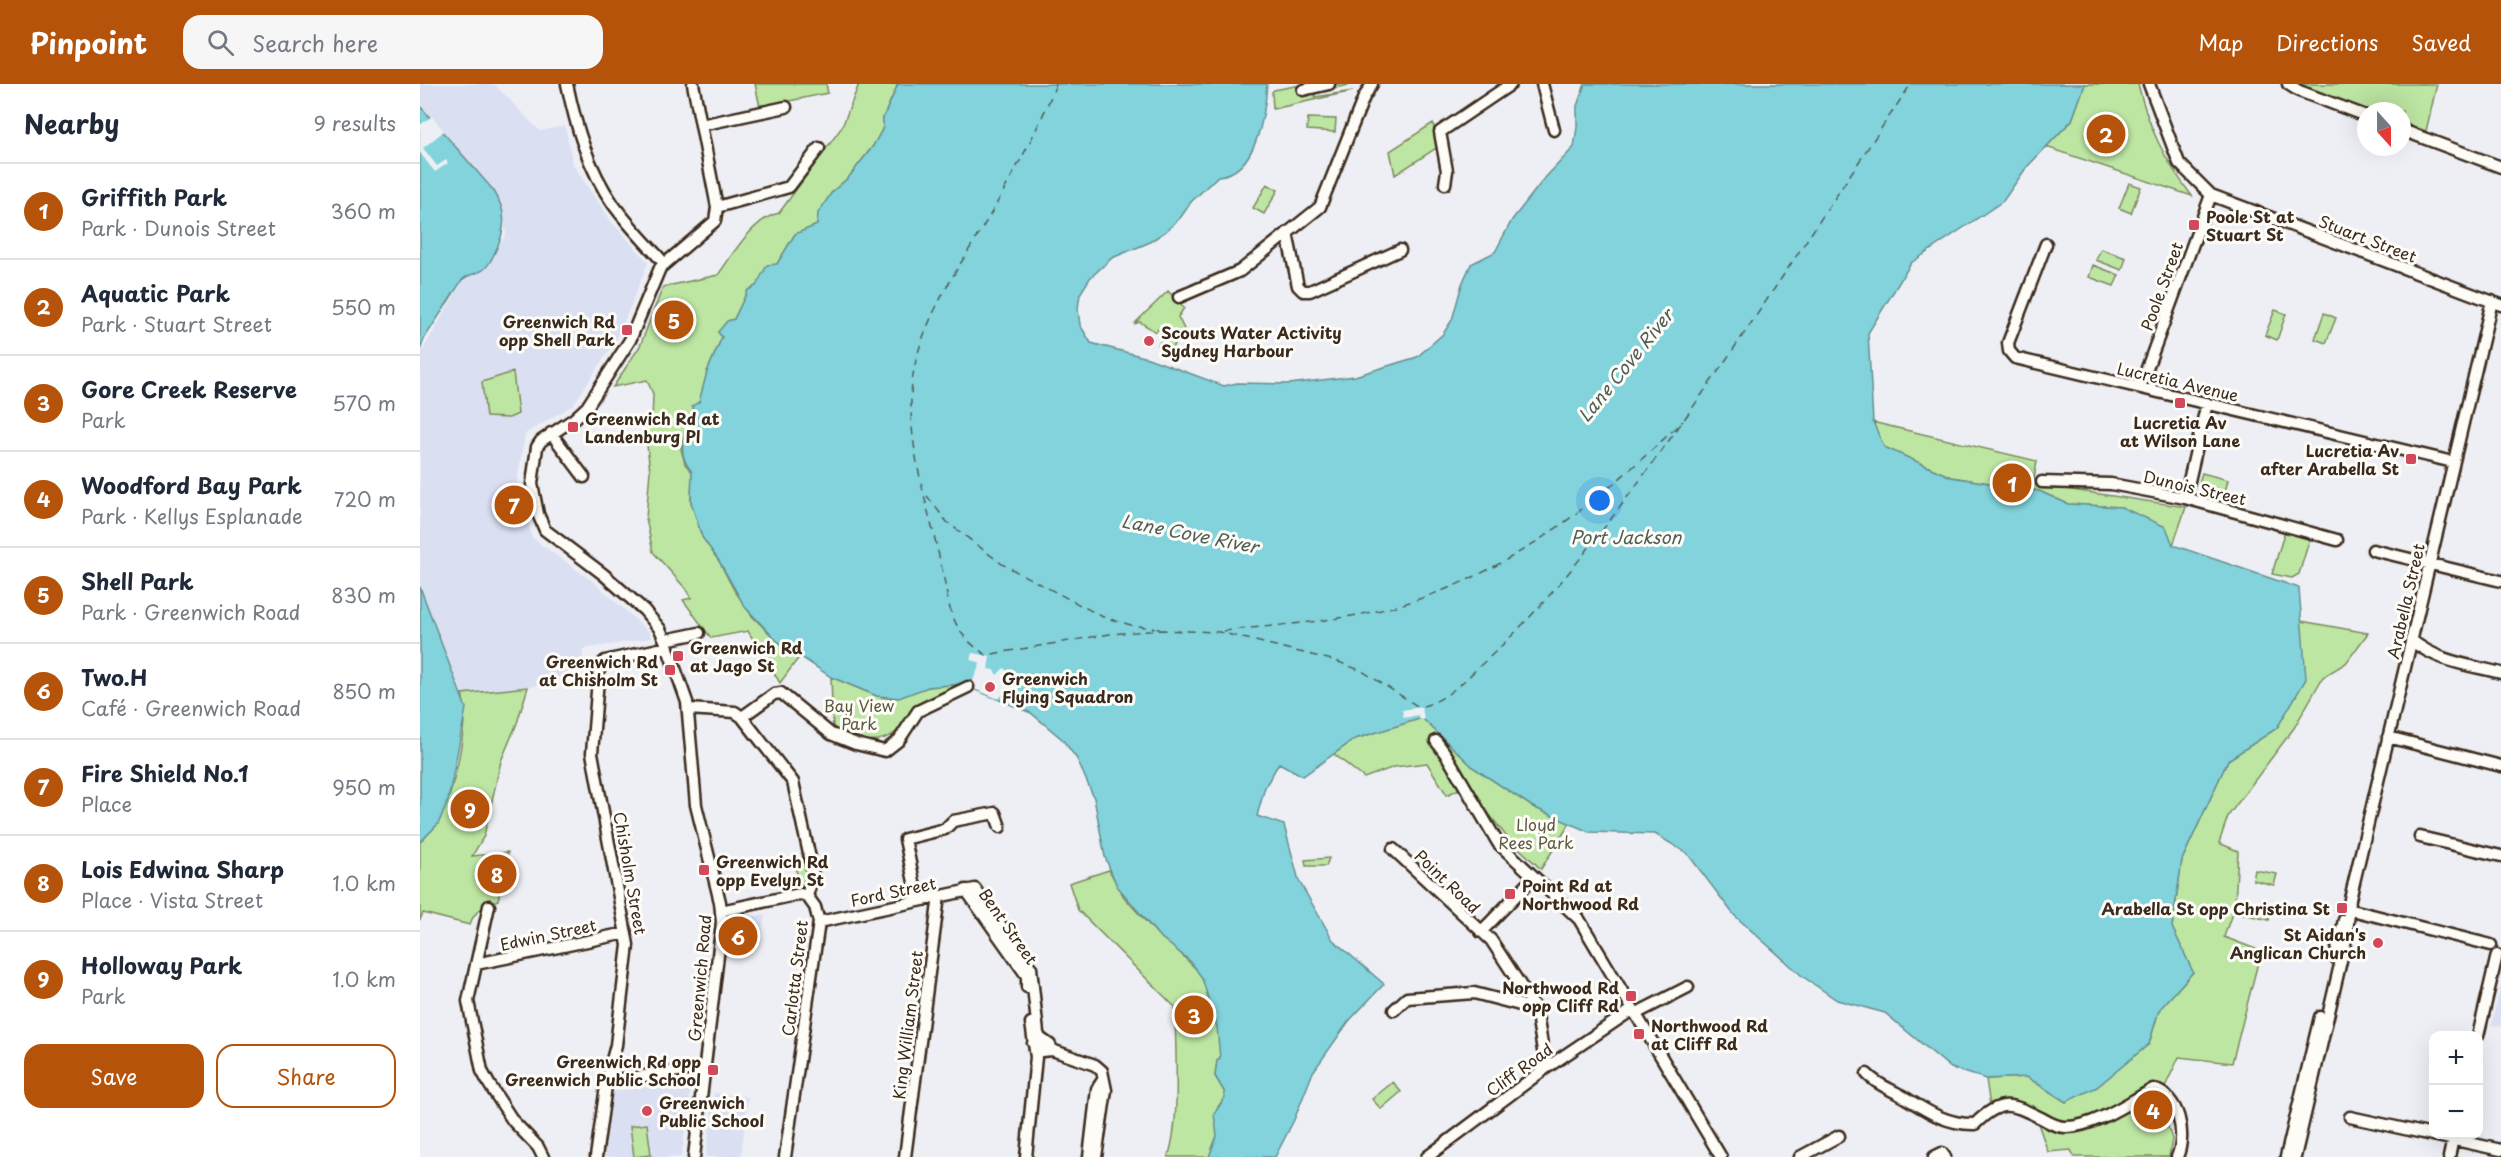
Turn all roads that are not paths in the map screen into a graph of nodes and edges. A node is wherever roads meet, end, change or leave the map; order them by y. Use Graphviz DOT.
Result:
graph roads {
  1 [pos="567,84"];
  2 [pos="693,84"];
  3 [pos="1329,84"];
  4 [pos="1372,84"];
  5 [pos="1511,84"];
  6 [pos="1542,84"];
  7 [pos="2149,84"];
  8 [pos="2288,84"];
  9 [pos="1303,90"];
  10 [pos="786,107"];
  11 [pos="2357,114"];
  12 [pos="701,124"];
  13 [pos="1554,130"];
  14 [pos="2411,133"];
  15 [pos="819,148"];
  16 [pos="2501,167"];
  17 [pos="1445,184"];
  18 [pos="2211,195"];
  19 [pos="717,207"];
  20 [pos="1287,233"];
  21 [pos="2046,244"];
  22 [pos="1401,250"];
  23 [pos="664,263"];
  24 [pos="1179,297"];
  25 [pos="2496,303"];
  26 [pos="2140,387"];
  27 [pos="2207,403"];
  28 [pos="551,433"];
  29 [pos="2453,462"];
  30 [pos="584,477"];
  31 [pos="2042,482"];
  32 [pos="2185,498"];
  33 [pos="2337,540"];
  34 [pos="2373,550"];
  35 [pos="2430,563"];
  36 [pos="2501,581"];
  37 [pos="699,633"];
  38 [pos="2411,640"];
  39 [pos="667,644"];
  40 [pos="2501,673"];
  41 [pos="968,687"];
  42 [pos="688,710"];
  43 [pos="742,717"];
  44 [pos="2388,737"];
  45 [pos="1436,741"];
  46 [pos="2501,766"];
  47 [pos="1000,827"];
  48 [pos="2420,837"];
  49 [pos="1393,849"];
  50 [pos="2501,856"];
  51 [pos="1533,878"];
  52 [pos="970,890"];
  53 [pos="807,896"];
  54 [pos="939,896"];
  55 [pos="918,901"];
  56 [pos="489,906"];
  57 [pos="2348,909"];
  58 [pos="721,911"];
  59 [pos="819,922"];
  60 [pos="1481,932"];
  61 [pos="626,933"];
  62 [pos="2498,947"];
  63 [pos="476,964"];
  64 [pos="1688,987"];
  65 [pos="1536,1009"];
  66 [pos="1394,1010"];
  67 [pos="1634,1012"];
  68 [pos="2479,1031"];
  69 [pos="1033,1043"];
  70 [pos="1052,1050"];
  71 [pos="706,1067"];
  72 [pos="1546,1068"];
  73 [pos="1867,1074"];
  74 [pos="608,1079"];
  75 [pos="1103,1080"];
  76 [pos="2350,1117"];
  77 [pos="2429,1132"];
  78 [pos="1839,1136"];
  79 [pos="2454,1139"];
  80 [pos="2461,1139"];
  81 [pos="2501,1150"];
  82 [pos="1820,1152"];
  83 [pos="543,1157"];
  84 [pos="596,1157"];
  85 [pos="694,1157"];
  86 [pos="785,1157"];
  87 [pos="905,1157"];
  88 [pos="1026,1157"];
  89 [pos="1089,1157"];
  90 [pos="1096,1157"];
  91 [pos="1427,1157"];
  92 [pos="1721,1157"];
  93 [pos="1800,1157"];
  94 [pos="2177,1157"];
  95 [pos="2286,1157"];
  96 [pos="2295,1157"];
  97 [pos="2449,1157"];
  1 -- 23 [label="street"];
  2 -- 12 [label="street"];
  3 -- 9 [label="street"];
  4 -- 20 [label="street"];
  5 -- 17 [label="street"];
  6 -- 13 [label="street"];
  7 -- 18 [label="street, Stuart Street"];
  8 -- 11 [label="street"];
  10 -- 12 [label="street"];
  12 -- 19 [label="street"];
  14 -- 16 [label="street"];
  15 -- 19 [label="street"];
  18 -- 25 [label="street, Stuart Street"];
  18 -- 26 [label="street, Poole Street"];
  19 -- 23 [label="street"];
  20 -- 22 [label="street"];
  20 -- 24 [label="street"];
  21 -- 26 [label="street, Lucretia Avenue"];
  23 -- 28 [label="street, Greenwich Road"];
  25 -- 29 [label="street, Arabella Street"];
  26 -- 27 [label="street, Lucretia Avenue"];
  27 -- 29 [label="street, Lucretia Avenue"];
  27 -- 32 [label="street"];
  28 -- 30 [label="street"];
  28 -- 39 [label="street, Greenwich Road"];
  29 -- 35 [label="street, Arabella Street"];
  31 -- 32 [label="street, Dunois Street"];
  32 -- 33 [label="street, Dunois Street"];
  34 -- 35 [label="street"];
  35 -- 36 [label="street"];
  35 -- 38 [label="street, Arabella Street"];
  37 -- 39 [label="street"];
  38 -- 40 [label="street"];
  38 -- 44 [label="street, Arabella Street"];
  39 -- 42 [label="street, Greenwich Road"];
  39 -- 61 [label="street, Chisholm Street"];
  41 -- 43 [label="street"];
  42 -- 43 [label="street"];
  42 -- 58 [label="street, Greenwich Road"];
  43 -- 53 [label="street, Carlotta Street"];
  44 -- 46 [label="street"];
  44 -- 57 [label="street, Arabella Street"];
  45 -- 51 [label="street"];
  47 -- 55 [label="street"];
  48 -- 50 [label="street"];
  49 -- 60 [label="street, Point Road"];
  51 -- 60 [label="street, Point Road"];
  51 -- 67 [label="street"];
  52 -- 54 [label="street, Ford Street"];
  52 -- 69 [label="street, Bent Street"];
  52 -- 70 [label="street, Bent Street"];
  53 -- 58 [label="street"];
  53 -- 59 [label="street, Carlotta Street"];
  54 -- 55 [label="street, Ford Street"];
  54 -- 87 [label="street, King William Street"];
  55 -- 59 [label="street, Ford Street"];
  56 -- 63 [label="street"];
  57 -- 62 [label="street"];
  57 -- 95 [label="street, Arabella Street"];
  57 -- 96 [label="street, Arabella Street"];
  58 -- 71 [label="street, Greenwich Road"];
  59 -- 86 [label="street, Carlotta Street"];
  60 -- 65 [label="street"];
  61 -- 63 [label="street, Edwin Street"];
  61 -- 74 [label="street, Chisholm Street"];
  62 -- 68 [label="street"];
  63 -- 83 [label="street"];
  64 -- 67 [label="street, Cliff Road"];
  65 -- 66 [label="street"];
  65 -- 72 [label="street"];
  67 -- 72 [label="street, Cliff Road"];
  67 -- 92 [label="street"];
  69 -- 70 [label="street"];
  69 -- 88 [label="street, Bent Street"];
  70 -- 75 [label="street"];
  71 -- 74 [label="street"];
  71 -- 85 [label="street, Greenwich Road"];
  72 -- 91 [label="street, Cliff Road"];
  73 -- 94 [label="street"];
  74 -- 84 [label="street, Chisholm Street"];
  75 -- 89 [label="street"];
  75 -- 90 [label="street"];
  76 -- 77 [label="street"];
  78 -- 82 [label="street"];
  79 -- 97 [label="street"];
  80 -- 81 [label="street"];
  82 -- 93 [label="street"];
}
